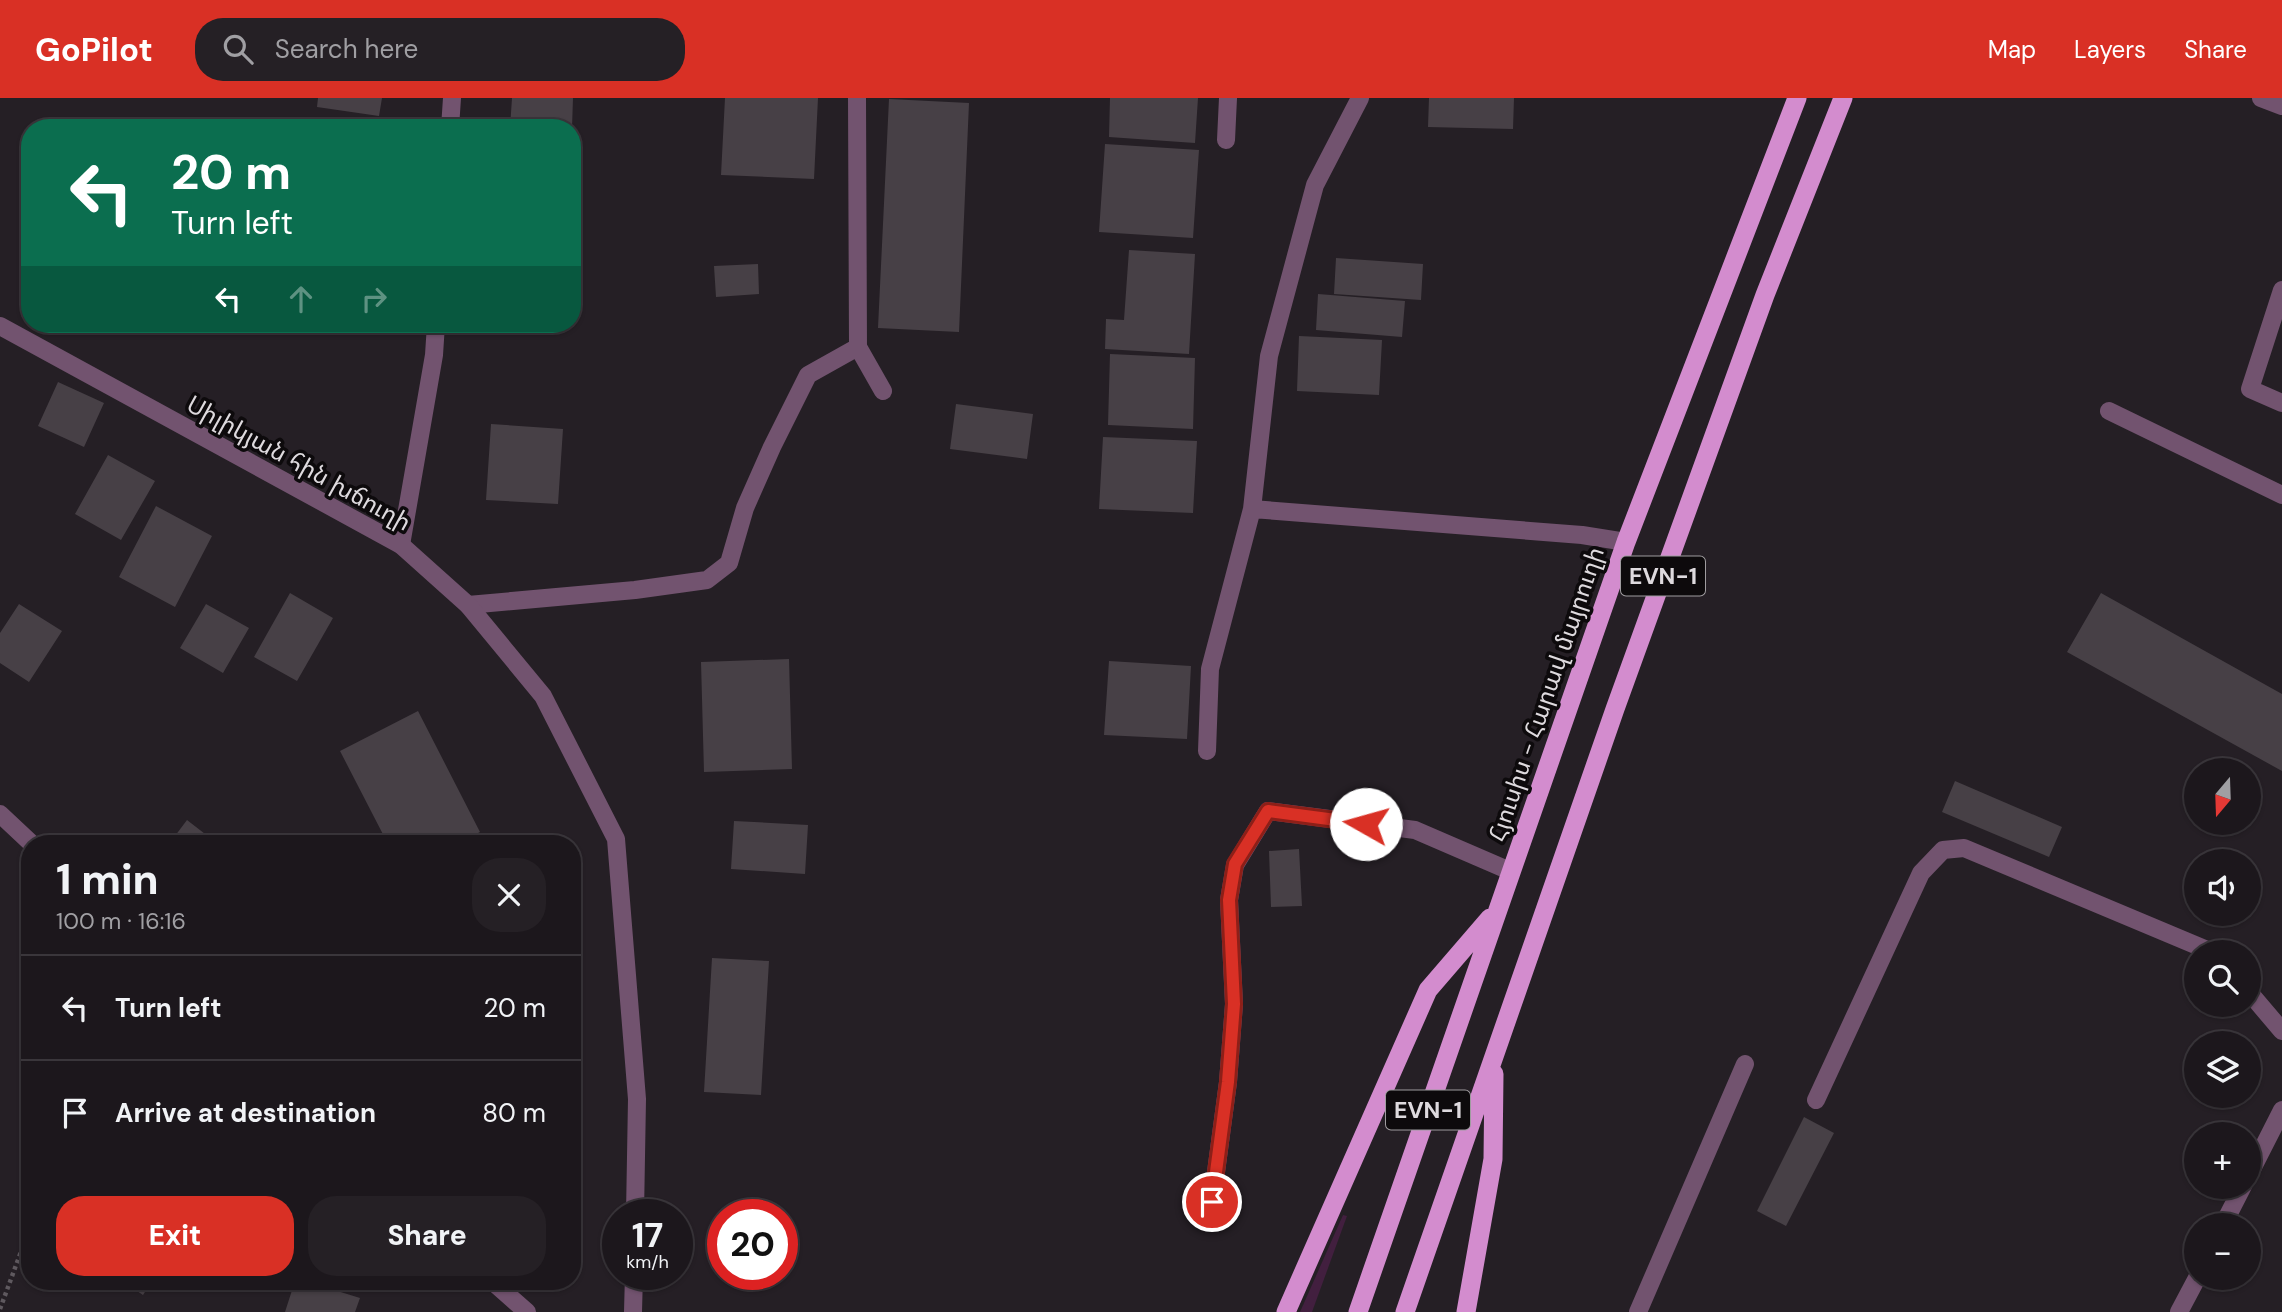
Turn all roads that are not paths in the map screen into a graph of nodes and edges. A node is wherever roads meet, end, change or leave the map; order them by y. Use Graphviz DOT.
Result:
graph roads {
  1 [pos="452,98"];
  2 [pos="857,98"];
  3 [pos="1228,98"];
  4 [pos="1360,98"];
  5 [pos="1797,98"];
  6 [pos="1843,98"];
  7 [pos="2261,98"];
  8 [pos="2282,106"];
  9 [pos="451,119"];
  10 [pos="1226,140"];
  11 [pos="2282,290"];
  12 [pos="0,326"];
  13 [pos="435,333"];
  14 [pos="858,347"];
  15 [pos="883,391"];
  16 [pos="2282,403"];
  17 [pos="2109,411"];
  18 [pos="2282,495"];
  19 [pos="1252,509"];
  20 [pos="1626,542"];
  21 [pos="401,545"];
  22 [pos="468,605"];
  23 [pos="1207,751"];
  24 [pos="0,814"];
  25 [pos="22,835"];
  26 [pos="1510,871"];
  27 [pos="1498,909"];
  28 [pos="2184,940"];
  29 [pos="2261,1006"];
  30 [pos="2282,1031"];
  31 [pos="1494,1059"];
  32 [pos="1745,1064"];
  33 [pos="1816,1100"];
  34 [pos="2282,1110"];
  35 [pos="2261,1151"];
  36 [pos="635,1199"];
  37 [pos="1212,1202"];
  38 [pos="502,1290"];
  39 [pos="634,1290"];
  40 [pos="2191,1290"];
  41 [pos="527,1312"];
  42 [pos="633,1312"];
  43 [pos="1286,1312"];
  44 [pos="1358,1312"];
  45 [pos="1405,1312"];
  46 [pos="1466,1312"];
  47 [pos="1638,1312"];
  48 [pos="2179,1312"];
  1 -- 9 [label="street"];
  2 -- 14 [label="street"];
  3 -- 10 [label="street"];
  4 -- 19 [label="street"];
  5 -- 20 [label="highway, Հյուսիս - Հարավ մայրուղի / EVN-1"];
  6 -- 31 [label="highway, EVN-1"];
  7 -- 8 [label="street"];
  11 -- 16 [label="street"];
  12 -- 21 [label="street, Սիլիկյան հին խճուղի"];
  13 -- 21 [label="street"];
  14 -- 15 [label="street"];
  14 -- 22 [label="street"];
  17 -- 18 [label="street"];
  19 -- 20 [label="street"];
  19 -- 23 [label="street"];
  20 -- 26 [label="highway, Հյուսիս - Հարավ մայրուղի / EVN-1"];
  21 -- 22 [label="street, Սիլիկյան հին խճուղի"];
  22 -- 36 [label="street, Սիլիկյան հին խճուղի"];
  24 -- 25 [label="street"];
  26 -- 27 [label="highway, Հյուսիս - Հարավ մայրուղի / EVN-1"];
  26 -- 37 [label="street"];
  27 -- 43 [label="highway"];
  27 -- 44 [label="highway, Հյուսիս - Հարավ մայրուղի / EVN-1"];
  28 -- 33 [label="street"];
  29 -- 30 [label="street"];
  31 -- 45 [label="highway, EVN-1"];
  31 -- 46 [label="highway"];
  32 -- 47 [label="street"];
  34 -- 35 [label="street"];
  38 -- 41 [label="street"];
  39 -- 42 [label="street"];
  40 -- 48 [label="street"];
}
